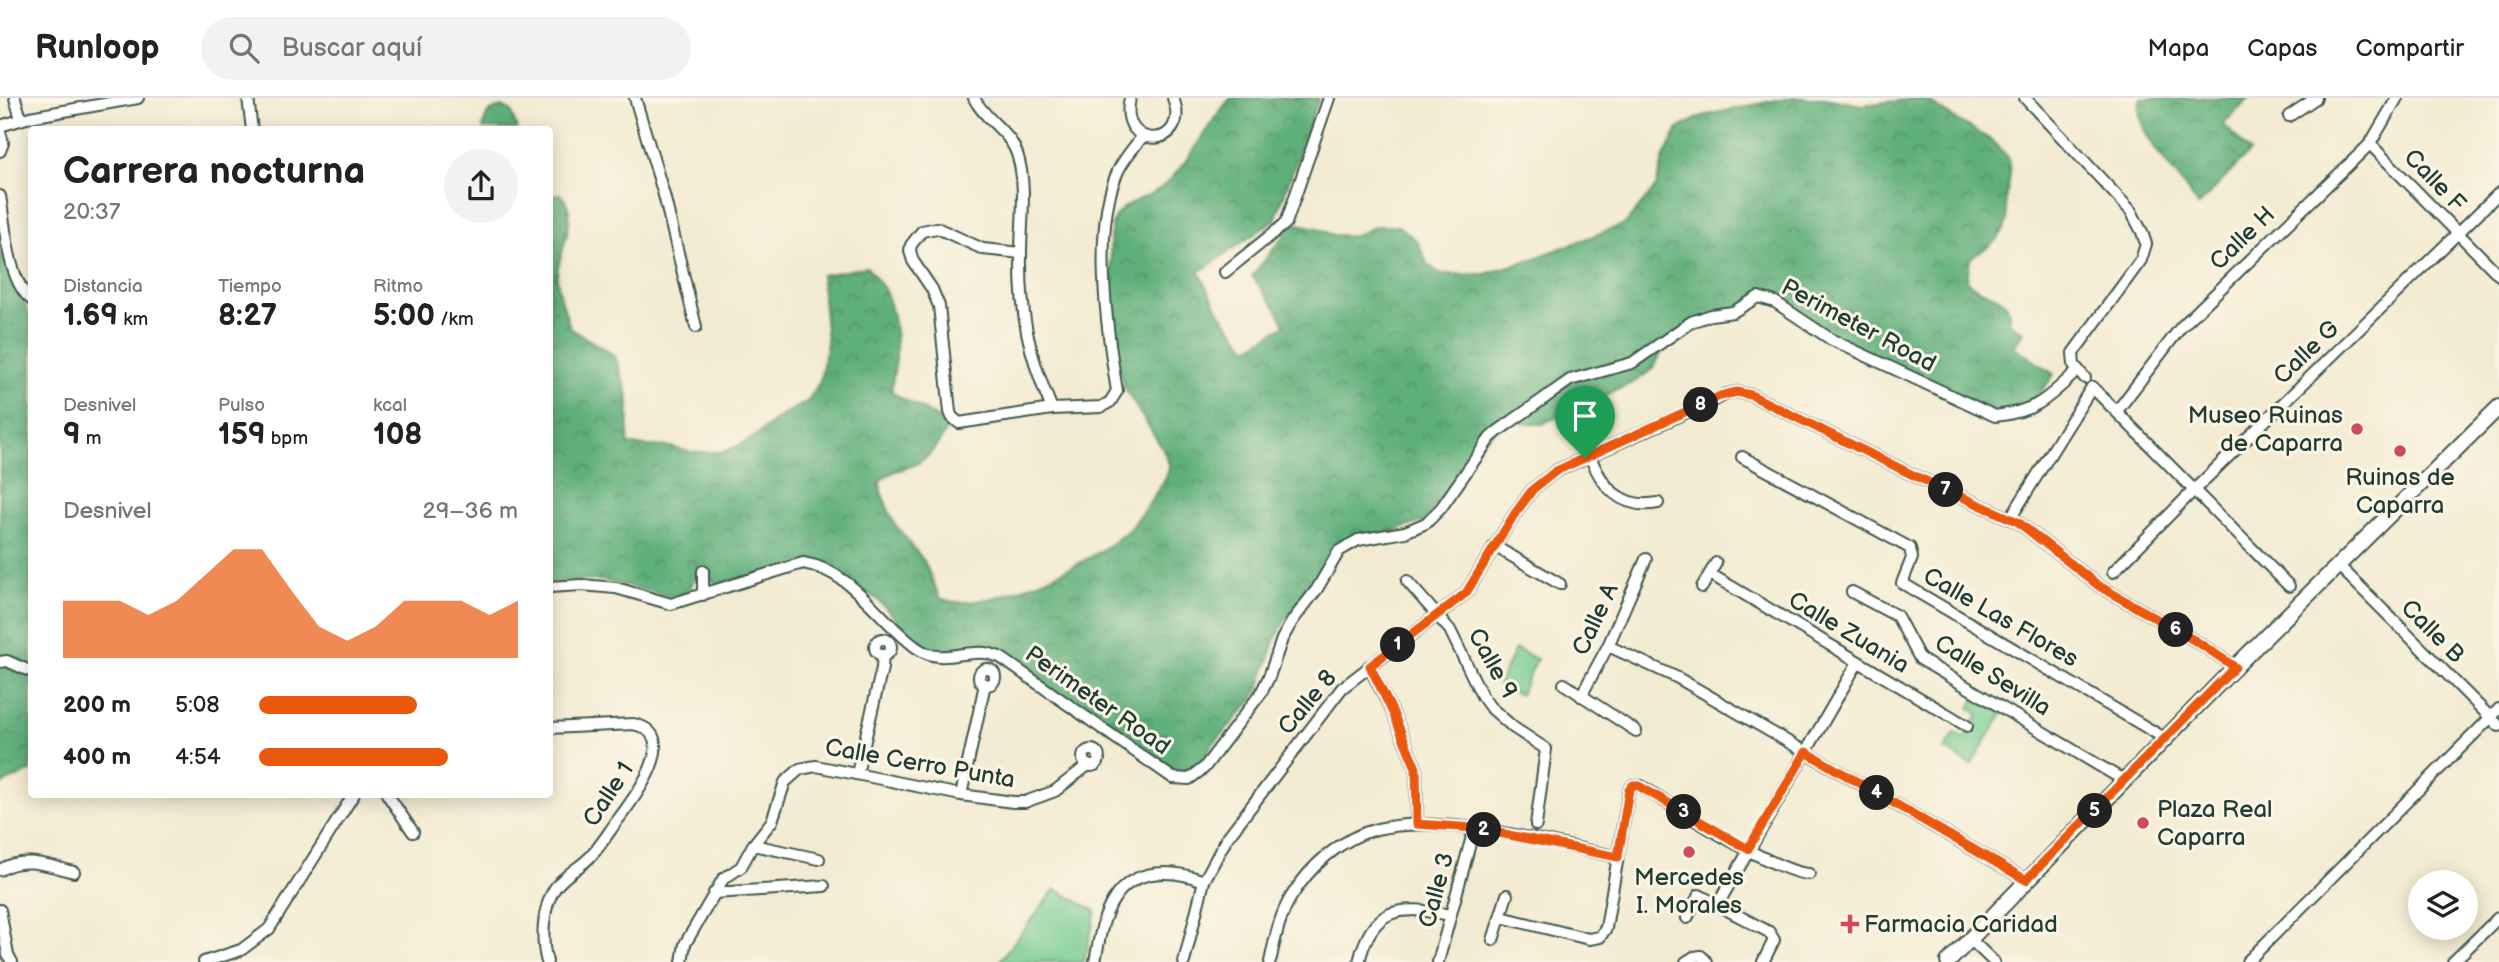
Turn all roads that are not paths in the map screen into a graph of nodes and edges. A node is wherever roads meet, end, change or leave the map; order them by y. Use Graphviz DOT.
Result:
graph roads {
  1 [pos="15,98"];
  2 [pos="138,98"];
  3 [pos="248,98"];
  4 [pos="635,98"];
  5 [pos="974,98"];
  6 [pos="1130,98"];
  7 [pos="1173,98"];
  8 [pos="1329,98"];
  9 [pos="2025,98"];
  10 [pos="2316,98"];
  11 [pos="2397,98"];
  12 [pos="2289,116"];
  13 [pos="21,119"];
  14 [pos="0,126"];
  15 [pos="252,126"];
  16 [pos="0,132"];
  17 [pos="1143,136"];
  18 [pos="2370,144"];
  19 [pos="0,151"];
  20 [pos="2499,192"];
  21 [pos="0,196"];
  22 [pos="2458,233"];
  23 [pos="1021,253"];
  24 [pos="1225,272"];
  25 [pos="2499,275"];
  26 [pos="28,297"];
  27 [pos="696,327"];
  28 [pos="2085,378"];
  29 [pos="2499,407"];
  30 [pos="1052,409"];
  31 [pos="2117,411"];
  32 [pos="1590,456"];
  33 [pos="1742,457"];
  34 [pos="2194,490"];
  35 [pos="1658,503"];
  36 [pos="2010,519"];
  37 [pos="1494,546"];
  38 [pos="1646,559"];
  39 [pos="1716,563"];
  40 [pos="2338,565"];
  41 [pos="703,571"];
  42 [pos="2113,572"];
  43 [pos="1710,574"];
  44 [pos="1406,581"];
  45 [pos="1560,583"];
  46 [pos="2289,586"];
  47 [pos="553,587"];
  48 [pos="1702,587"];
  49 [pos="1853,592"];
  50 [pos="703,595"];
  51 [pos="1438,616"];
  52 [pos="1608,646"];
  53 [pos="883,655"];
  54 [pos="0,662"];
  55 [pos="1858,662"];
  56 [pos="1370,666"];
  57 [pos="2235,667"];
  58 [pos="28,671"];
  59 [pos="985,684"];
  60 [pos="1564,684"];
  61 [pos="1581,696"];
  62 [pos="2495,713"];
  63 [pos="1967,726"];
  64 [pos="2499,726"];
  65 [pos="553,728"];
  66 [pos="1636,732"];
  67 [pos="2166,738"];
  68 [pos="1806,752"];
  69 [pos="1088,765"];
  70 [pos="857,774"];
  71 [pos="2125,781"];
  72 [pos="961,794"];
  73 [pos="351,798"];
  74 [pos="390,798"];
  75 [pos="1417,824"];
  76 [pos="1536,825"];
  77 [pos="1474,828"];
  78 [pos="413,832"];
  79 [pos="753,845"];
  80 [pos="1748,849"];
  81 [pos="1618,857"];
  82 [pos="819,859"];
  83 [pos="0,870"];
  84 [pos="74,872"];
  85 [pos="1809,874"];
  86 [pos="2026,880"];
  87 [pos="1204,881"];
  88 [pos="824,886"];
  89 [pos="715,894"];
  90 [pos="1507,895"];
  91 [pos="1718,904"];
  92 [pos="0,910"];
  93 [pos="1450,915"];
  94 [pos="1501,916"];
  95 [pos="2499,917"];
  96 [pos="1687,918"];
  97 [pos="1970,939"];
  98 [pos="1493,940"];
  99 [pos="242,956"];
  100 [pos="12,962"];
  101 [pos="204,962"];
  102 [pos="547,962"];
  103 [pos="682,962"];
  104 [pos="1095,962"];
  105 [pos="1184,962"];
  106 [pos="1269,962"];
  107 [pos="1359,962"];
  108 [pos="1438,962"];
  109 [pos="1686,962"];
  110 [pos="1707,962"];
  111 [pos="1763,962"];
  112 [pos="1948,962"];
  113 [pos="1994,962"];
  114 [pos="2247,962"];
  115 [pos="2453,962"];
  1 -- 13 [label="street"];
  2 -- 13 [label="street"];
  3 -- 15 [label="street"];
  4 -- 27 [label="street"];
  5 -- 23 [label="street"];
  6 -- 17 [label="street"];
  7 -- 17 [label="street"];
  8 -- 24 [label="street"];
  9 -- 28 [label="street"];
  10 -- 12 [label="street"];
  11 -- 18 [label="street, Calle H"];
  13 -- 14 [label="street"];
  16 -- 19 [label="street"];
  17 -- 30 [label="street"];
  18 -- 22 [label="street, Calle F"];
  18 -- 31 [label="street, Calle H"];
  20 -- 22 [label="street, Calle G"];
  21 -- 26 [label="street"];
  22 -- 25 [label="street, Calle F"];
  22 -- 34 [label="street, Calle G"];
  23 -- 30 [label="street"];
  23 -- 30 [label="street"];
  28 -- 31 [label="street"];
  28 -- 36 [label="street"];
  28 -- 50 [label="street, Perimeter Road"];
  29 -- 40 [label="main road"];
  31 -- 34 [label="street"];
  32 -- 35 [label="street"];
  32 -- 36 [label="street, Calle 8"];
  32 -- 37 [label="street, Calle 8"];
  33 -- 67 [label="street, Calle Las Flores"];
  34 -- 42 [label="street, Calle G"];
  34 -- 46 [label="street"];
  36 -- 57 [label="street"];
  37 -- 45 [label="street"];
  37 -- 51 [label="street, Calle 8"];
  38 -- 52 [label="street, Calle A"];
  39 -- 43 [label="street"];
  40 -- 57 [label="main road"];
  40 -- 62 [label="street, Calle B"];
  41 -- 50 [label="street"];
  43 -- 48 [label="street"];
  43 -- 55 [label="street, Calle Zuania"];
  44 -- 51 [label="street, Calle 9"];
  47 -- 50 [label="street, Perimeter Road"];
  49 -- 71 [label="street, Calle Sevilla"];
  51 -- 56 [label="street, Calle 8"];
  51 -- 76 [label="street, Calle 9"];
  52 -- 61 [label="street, Calle A"];
  52 -- 68 [label="street"];
  53 -- 70 [label="street"];
  54 -- 58 [label="street"];
  55 -- 63 [label="street, Calle Zuania"];
  55 -- 68 [label="street"];
  56 -- 75 [label="street"];
  56 -- 87 [label="street, Calle 8"];
  57 -- 67 [label="main road"];
  59 -- 72 [label="street"];
  60 -- 61 [label="street"];
  61 -- 66 [label="street"];
  62 -- 64 [label="street, Calle B"];
  62 -- 114 [label="street"];
  65 -- 102 [label="street, Calle 1"];
  67 -- 71 [label="main road"];
  68 -- 80 [label="street"];
  68 -- 86 [label="street"];
  69 -- 72 [label="street, Calle Cerro Punta"];
  70 -- 72 [label="street, Calle Cerro Punta"];
  70 -- 79 [label="street, Calle Cerro Punta"];
  71 -- 86 [label="main road"];
  73 -- 99 [label="street"];
  74 -- 78 [label="street"];
  75 -- 77 [label="street"];
  75 -- 106 [label="street"];
  77 -- 81 [label="street"];
  77 -- 93 [label="street, Calle 3"];
  79 -- 82 [label="street"];
  79 -- 89 [label="street, Calle Cerro Punta"];
  80 -- 81 [label="street"];
  80 -- 85 [label="street"];
  80 -- 91 [label="street"];
  81 -- 94 [label="street"];
  83 -- 84 [label="street"];
  86 -- 97 [label="main road"];
  87 -- 104 [label="street"];
  87 -- 105 [label="street, Calle 8"];
  88 -- 89 [label="street"];
  89 -- 103 [label="street, Calle Cerro Punta"];
  90 -- 94 [label="street"];
  91 -- 96 [label="street"];
  91 -- 111 [label="street"];
  92 -- 100 [label="street"];
  93 -- 107 [label="street"];
  93 -- 108 [label="street, Calle 3"];
  94 -- 98 [label="street"];
  95 -- 115 [label="street"];
  97 -- 112 [label="main road"];
  97 -- 113 [label="street"];
  99 -- 101 [label="street"];
  109 -- 110 [label="street"];
}
